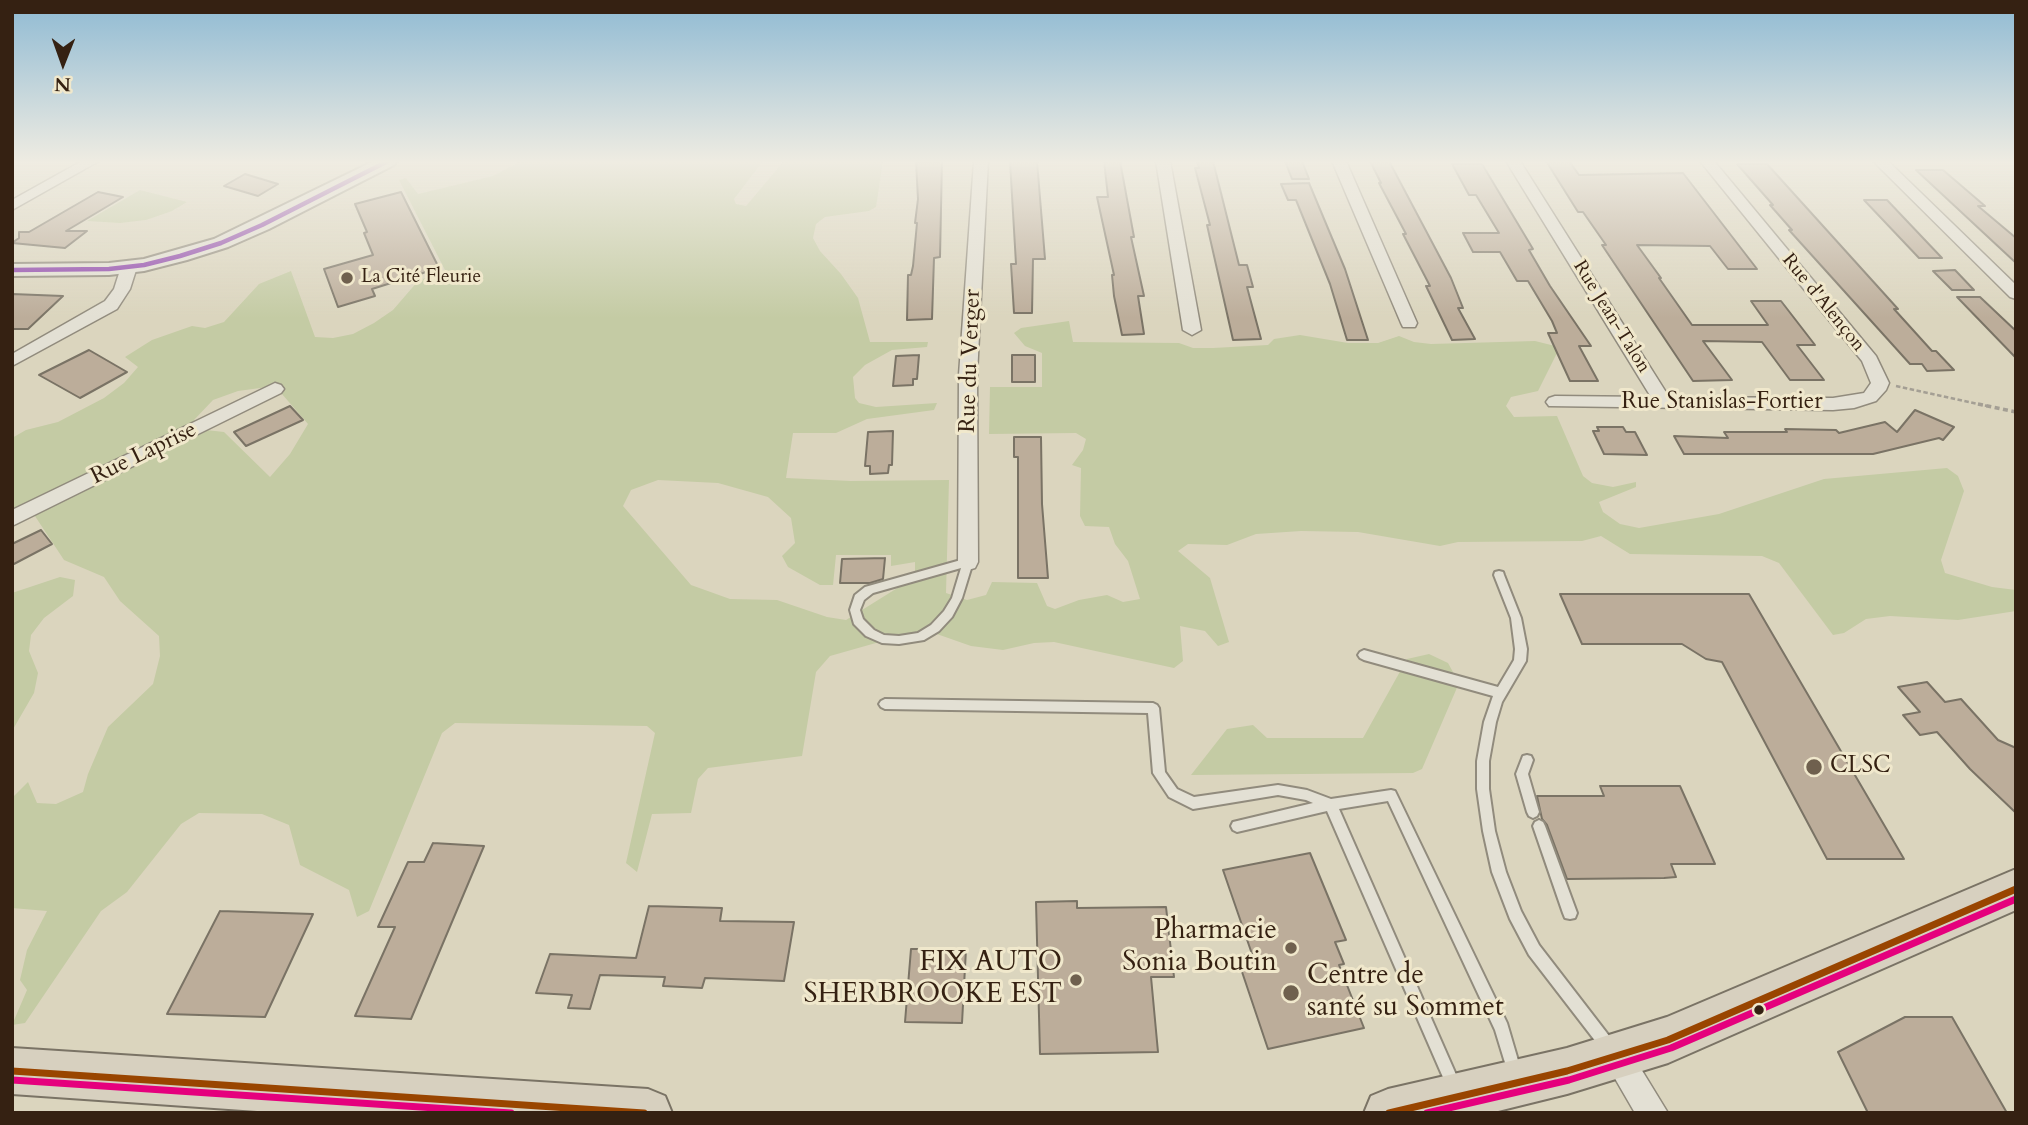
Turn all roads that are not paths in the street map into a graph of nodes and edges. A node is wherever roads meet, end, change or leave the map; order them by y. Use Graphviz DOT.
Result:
graph roads {
  1 [pos="281,214"];
  2 [pos="978,214"];
  3 [pos="1172,214"];
  4 [pos="1362,214"];
  5 [pos="1546,214"];
  6 [pos="1750,214"];
  7 [pos="1934,214"];
  8 [pos="130,267"];
  9 [pos="12,270"];
  10 [pos="2016,294"];
  11 [pos="1409,323"];
  12 [pos="1192,330"];
  13 [pos="12,361"];
  14 [pos="1880,383"];
  15 [pos="275,389"];
  16 [pos="1555,402"];
  17 [pos="1664,403"];
  18 [pos="12,519"];
  19 [pos="968,562"];
  20 [pos="1499,575"];
  21 [pos="1364,655"];
  22 [pos="1501,693"];
  23 [pos="885,704"];
  24 [pos="1527,760"];
  25 [pos="1331,805"];
  26 [pos="1533,811"];
  27 [pos="1237,826"];
  28 [pos="1539,826"];
  29 [pos="2016,889"];
  30 [pos="1570,913"];
  31 [pos="1617,1056"];
  32 [pos="12,1071"];
  33 [pos="1518,1083"];
  34 [pos="1459,1098"];
  35 [pos="648,1113"];
  36 [pos="1388,1113"];
  37 [pos="1653,1113"];
  1 -- 8 [label="street"];
  2 -- 19 [label="street, Rue du Verger"];
  3 -- 12 [label="street"];
  4 -- 11 [label="street"];
  5 -- 17 [label="street, Rue Jean-Talon"];
  6 -- 14 [label="street, Rue d'Alençon"];
  7 -- 10 [label="street"];
  8 -- 9 [label="street"];
  8 -- 13 [label="street"];
  14 -- 17 [label="street, Rue Stanislas-Fortier"];
  15 -- 18 [label="street, Rue Laprise"];
  16 -- 17 [label="street, Rue Stanislas-Fortier"];
  19 -- 19 [label="lane"];
  20 -- 22 [label="lane"];
  21 -- 22 [label="lane"];
  22 -- 31 [label="lane"];
  23 -- 25 [label="lane"];
  24 -- 26 [label="lane"];
  25 -- 27 [label="lane"];
  25 -- 33 [label="lane"];
  25 -- 34 [label="lane"];
  28 -- 30 [label="lane"];
  29 -- 31 [label="main road"];
  31 -- 33 [label="main road"];
  31 -- 37 [label="street"];
  32 -- 35 [label="main road"];
  33 -- 34 [label="main road"];
  34 -- 36 [label="main road"];
}
